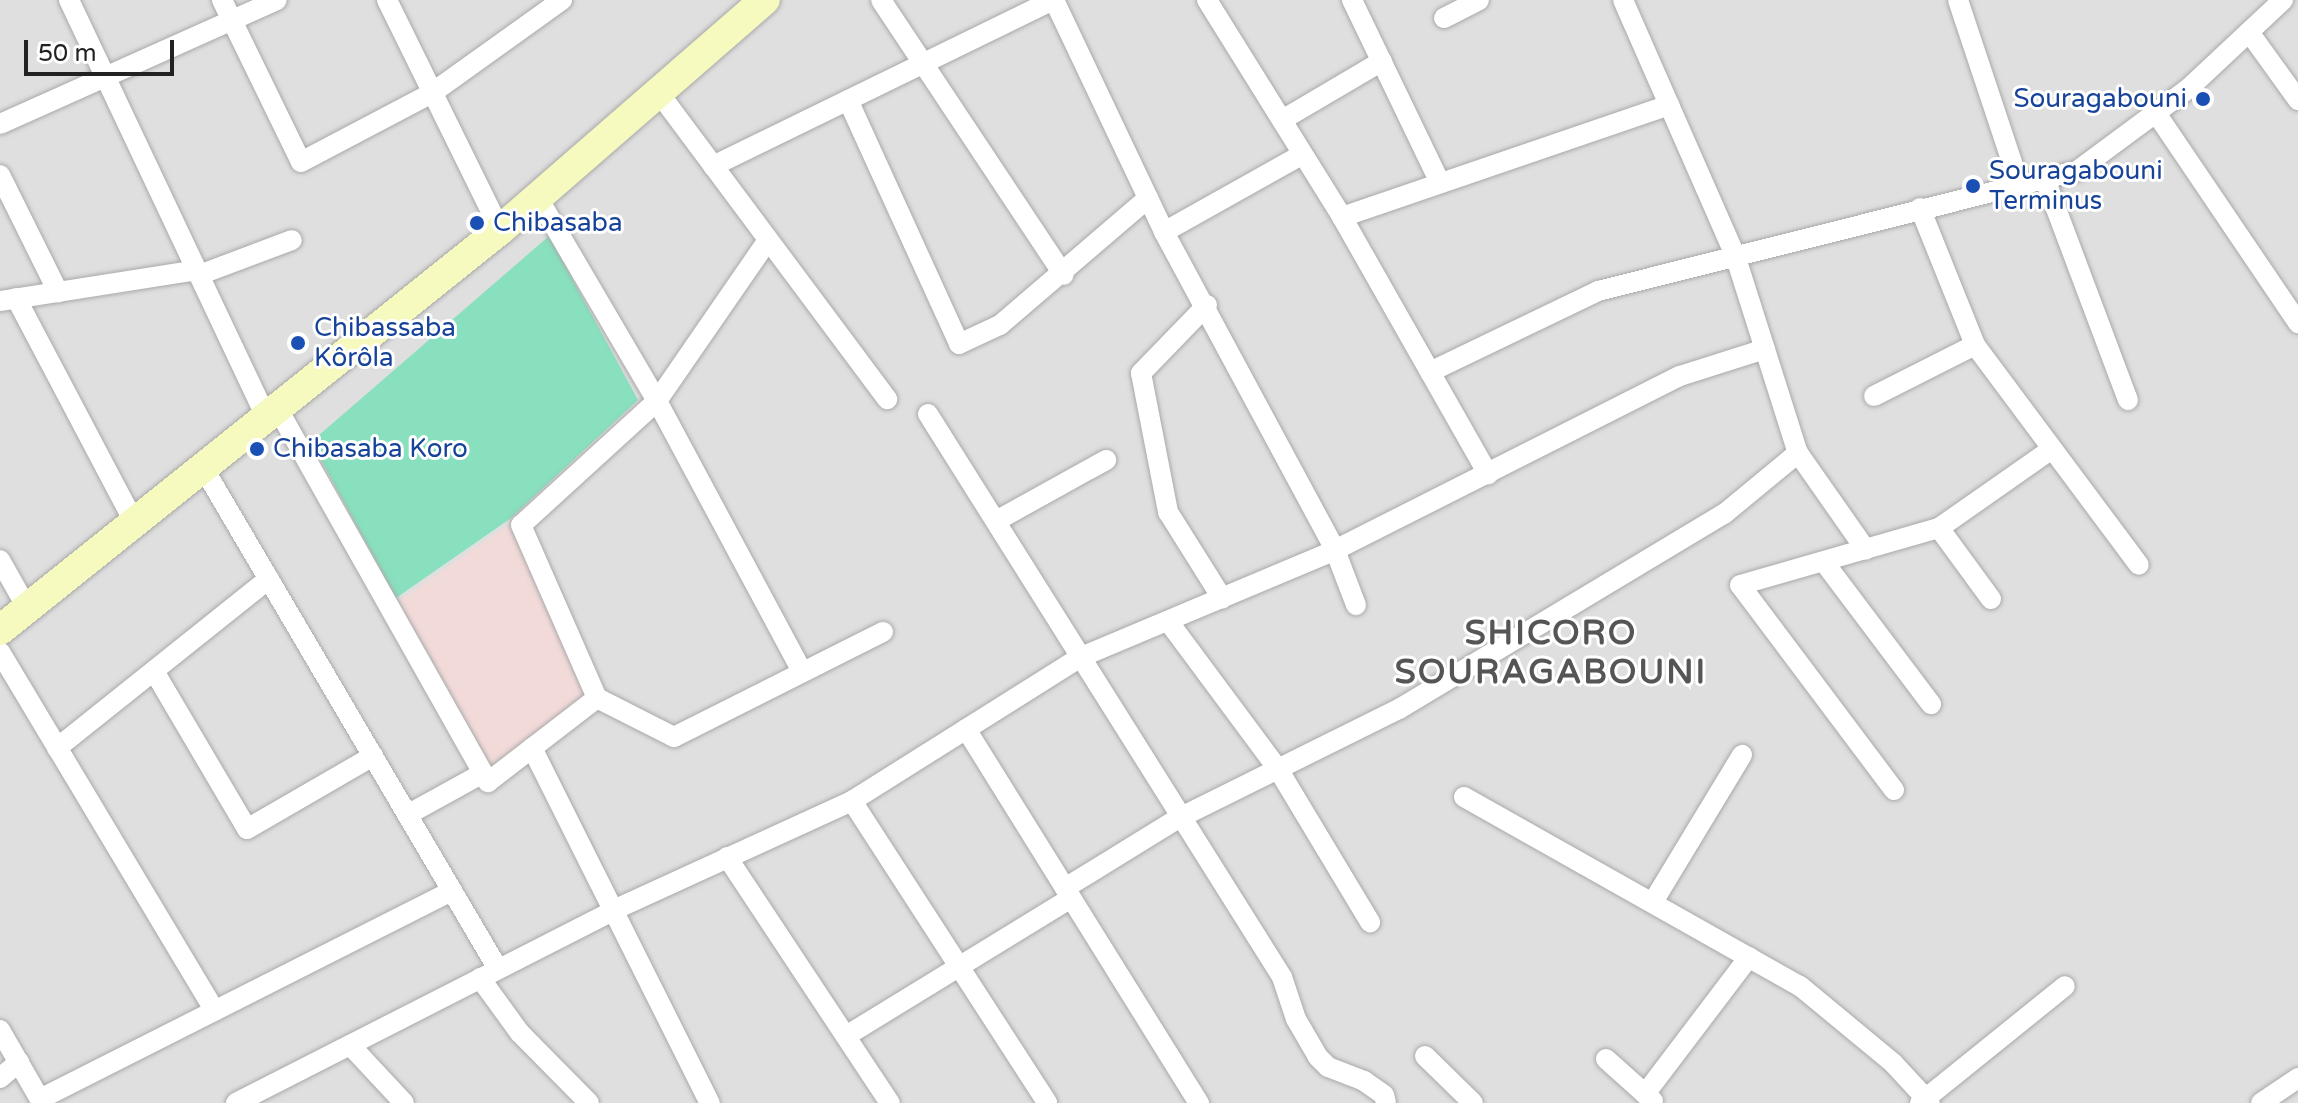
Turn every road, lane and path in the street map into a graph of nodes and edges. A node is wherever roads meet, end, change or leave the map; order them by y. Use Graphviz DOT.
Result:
graph roads {
  1 [pos="69,0"];
  2 [pos="222,0"];
  3 [pos="277,0"];
  4 [pos="387,0"];
  5 [pos="562,0"];
  6 [pos="737,0"];
  7 [pos="765,0"];
  8 [pos="881,0"];
  9 [pos="1207,0"];
  10 [pos="1352,0"];
  11 [pos="1479,0"];
  12 [pos="1623,0"];
  13 [pos="1958,0"];
  14 [pos="2283,0"];
  15 [pos="1444,18"];
  16 [pos="232,19"];
  17 [pos="2249,32"];
  18 [pos="1382,61"];
  19 [pos="924,63"];
  20 [pos="106,76"];
  21 [pos="432,93"];
  22 [pos="659,93"];
  23 [pos="848,100"];
  24 [pos="2298,100"];
  25 [pos="1669,105"];
  26 [pos="2156,113"];
  27 [pos="1282,120"];
  28 [pos="0,124"];
  29 [pos="1303,154"];
  30 [pos="713,166"];
  31 [pos="0,175"];
  32 [pos="2046,182"];
  33 [pos="1440,183"];
  34 [pos="2020,186"];
  35 [pos="538,198"];
  36 [pos="1148,198"];
  37 [pos="1920,208"];
  38 [pos="1342,217"];
  39 [pos="496,222"];
  40 [pos="1164,232"];
  41 [pos="292,240"];
  42 [pos="768,240"];
  43 [pos="1736,258"];
  44 [pos="198,272"];
  45 [pos="1064,275"];
  46 [pos="58,292"];
  47 [pos="8,300"];
  48 [pos="1207,305"];
  49 [pos="2298,323"];
  50 [pos="1975,345"];
  51 [pos="1765,349"];
  52 [pos="1430,372"];
  53 [pos="1874,396"];
  54 [pos="887,399"];
  55 [pos="2128,400"];
  56 [pos="657,401"];
  57 [pos="270,408"];
  58 [pos="928,414"];
  59 [pos="2052,449"];
  60 [pos="1798,453"];
  61 [pos="1106,460"];
  62 [pos="204,469"];
  63 [pos="1488,474"];
  64 [pos="131,516"];
  65 [pos="996,521"];
  66 [pos="1939,528"];
  67 [pos="1335,550"];
  68 [pos="1866,550"];
  69 [pos="0,560"];
  70 [pos="1824,562"];
  71 [pos="2139,565"];
  72 [pos="269,579"];
  73 [pos="1222,598"];
  74 [pos="1991,599"];
  75 [pos="15,603"];
  76 [pos="1356,605"];
  77 [pos="1168,621"];
  78 [pos="0,630"];
  79 [pos="883,632"];
  80 [pos="0,652"];
  81 [pos="1081,657"];
  82 [pos="801,670"];
  83 [pos="154,671"];
  84 [pos="597,698"];
  85 [pos="1931,704"];
  86 [pos="966,729"];
  87 [pos="57,748"];
  88 [pos="532,748"];
  89 [pos="1742,755"];
  90 [pos="373,756"];
  91 [pos="1278,769"];
  92 [pos="483,773"];
  93 [pos="1894,790"];
  94 [pos="1464,797"];
  95 [pos="852,801"];
  96 [pos="407,815"];
  97 [pos="1179,818"];
  98 [pos="727,857"];
  99 [pos="452,891"];
  100 [pos="1068,893"];
  101 [pos="1653,902"];
  102 [pos="616,909"];
  103 [pos="1370,922"];
  104 [pos="1749,957"];
  105 [pos="959,967"];
  106 [pos="489,974"];
  107 [pos="2065,986"];
  108 [pos="215,1011"];
  109 [pos="0,1030"];
  110 [pos="846,1036"];
  111 [pos="350,1045"];
  112 [pos="1425,1056"];
  113 [pos="1606,1059"];
  114 [pos="19,1062"];
  115 [pos="0,1078"];
  116 [pos="2298,1078"];
  117 [pos="1650,1098"];
  118 [pos="41,1101"];
  119 [pos="1925,1101"];
  120 [pos="236,1103"];
  121 [pos="404,1103"];
  122 [pos="589,1103"];
  123 [pos="710,1103"];
  124 [pos="890,1103"];
  125 [pos="1047,1103"];
  126 [pos="1199,1103"];
  127 [pos="1386,1103"];
  128 [pos="1473,1103"];
  129 [pos="2261,1103"];
  1 -- 20 [label="street"];
  2 -- 16 [label="street"];
  3 -- 16 [label="street"];
  4 -- 21 [label="street"];
  5 -- 21 [label="street"];
  6 -- 39 [label="main road"];
  7 -- 22 [label="main road"];
  8 -- 19 [label="street"];
  9 -- 27 [label="street"];
  10 -- 18 [label="street"];
  11 -- 15 [label="street"];
  12 -- 25 [label="street"];
  13 -- 34 [label="street"];
  14 -- 17 [label="street"];
  16 -- 20 [label="street"];
  16 -- 21 [label="street"];
  17 -- 24 [label="street"];
  17 -- 26 [label="street"];
  18 -- 27 [label="street"];
  18 -- 33 [label="street"];
  19 -- 23 [label="street"];
  19 -- 36 [label="street"];
  19 -- 45 [label="street"];
  20 -- 28 [label="street"];
  20 -- 44 [label="street"];
  21 -- 39 [label="street"];
  22 -- 30 [label="street"];
  22 -- 35 [label="main road"];
  23 -- 30 [label="street"];
  23 -- 45 [label="street"];
  25 -- 33 [label="street"];
  25 -- 43 [label="street"];
  26 -- 32 [label="street"];
  26 -- 49 [label="street"];
  27 -- 29 [label="street"];
  29 -- 38 [label="street"];
  29 -- 40 [label="street"];
  30 -- 42 [label="street"];
  31 -- 46 [label="street"];
  32 -- 34 [label="street"];
  32 -- 55 [label="street"];
  33 -- 38 [label="street"];
  34 -- 37 [label="street"];
  35 -- 39 [label="main road"];
  35 -- 56 [label="street"];
  36 -- 40 [label="street"];
  36 -- 45 [label="street"];
  37 -- 43 [label="street"];
  37 -- 50 [label="street"];
  38 -- 52 [label="street"];
  39 -- 57 [label="main road"];
  40 -- 48 [label="street"];
  41 -- 44 [label="street"];
  42 -- 54 [label="street"];
  42 -- 56 [label="street"];
  43 -- 51 [label="street"];
  43 -- 52 [label="street"];
  44 -- 46 [label="street"];
  44 -- 57 [label="street"];
  46 -- 47 [label="street"];
  47 -- 64 [label="street"];
  48 -- 67 [label="street"];
  48 -- 73 [label="street"];
  50 -- 53 [label="street"];
  50 -- 59 [label="street"];
  51 -- 60 [label="street"];
  51 -- 63 [label="street"];
  52 -- 63 [label="street"];
  56 -- 82 [label="street"];
  56 -- 84 [label="street"];
  57 -- 62 [label="main road"];
  57 -- 64 [label="main road"];
  57 -- 92 [label="street"];
  58 -- 65 [label="street"];
  59 -- 66 [label="street"];
  59 -- 71 [label="street"];
  60 -- 68 [label="street"];
  60 -- 91 [label="street"];
  61 -- 65 [label="street"];
  62 -- 64 [label="main road"];
  62 -- 72 [label="street"];
  63 -- 67 [label="street"];
  64 -- 75 [label="main road"];
  65 -- 81 [label="street"];
  66 -- 68 [label="street"];
  66 -- 74 [label="street"];
  67 -- 73 [label="street"];
  67 -- 76 [label="street"];
  68 -- 70 [label="street"];
  69 -- 75 [label="street"];
  70 -- 85 [label="street"];
  70 -- 93 [label="street"];
  72 -- 83 [label="street"];
  72 -- 90 [label="street"];
  73 -- 77 [label="street"];
  75 -- 78 [label="main road"];
  77 -- 81 [label="street"];
  77 -- 91 [label="street"];
  79 -- 82 [label="street"];
  80 -- 87 [label="street"];
  81 -- 86 [label="street"];
  81 -- 97 [label="street"];
  82 -- 84 [label="street"];
  83 -- 87 [label="street"];
  83 -- 90 [label="street"];
  84 -- 88 [label="street"];
  86 -- 95 [label="street"];
  86 -- 100 [label="street"];
  87 -- 108 [label="street"];
  88 -- 92 [label="street"];
  88 -- 102 [label="street"];
  89 -- 101 [label="street"];
  90 -- 96 [label="street"];
  91 -- 97 [label="street"];
  91 -- 103 [label="street"];
  92 -- 96 [label="street"];
  94 -- 101 [label="street"];
  95 -- 98 [label="street"];
  95 -- 105 [label="street"];
  96 -- 99 [label="street"];
  97 -- 100 [label="street"];
  97 -- 127 [label="street"];
  98 -- 102 [label="street"];
  98 -- 110 [label="street"];
  99 -- 106 [label="street"];
  99 -- 108 [label="street"];
  100 -- 105 [label="street"];
  100 -- 126 [label="street"];
  101 -- 104 [label="street"];
  102 -- 106 [label="street"];
  102 -- 123 [label="street"];
  104 -- 117 [label="street"];
  104 -- 119 [label="street"];
  105 -- 110 [label="street"];
  105 -- 125 [label="street"];
  106 -- 111 [label="street"];
  106 -- 122 [label="street"];
  107 -- 119 [label="street"];
  108 -- 118 [label="street"];
  109 -- 114 [label="street"];
  110 -- 124 [label="street"];
  111 -- 120 [label="street"];
  111 -- 121 [label="street"];
  112 -- 128 [label="street"];
  113 -- 117 [label="street"];
  114 -- 115 [label="street"];
  114 -- 118 [label="street"];
  116 -- 129 [label="street"];
}
